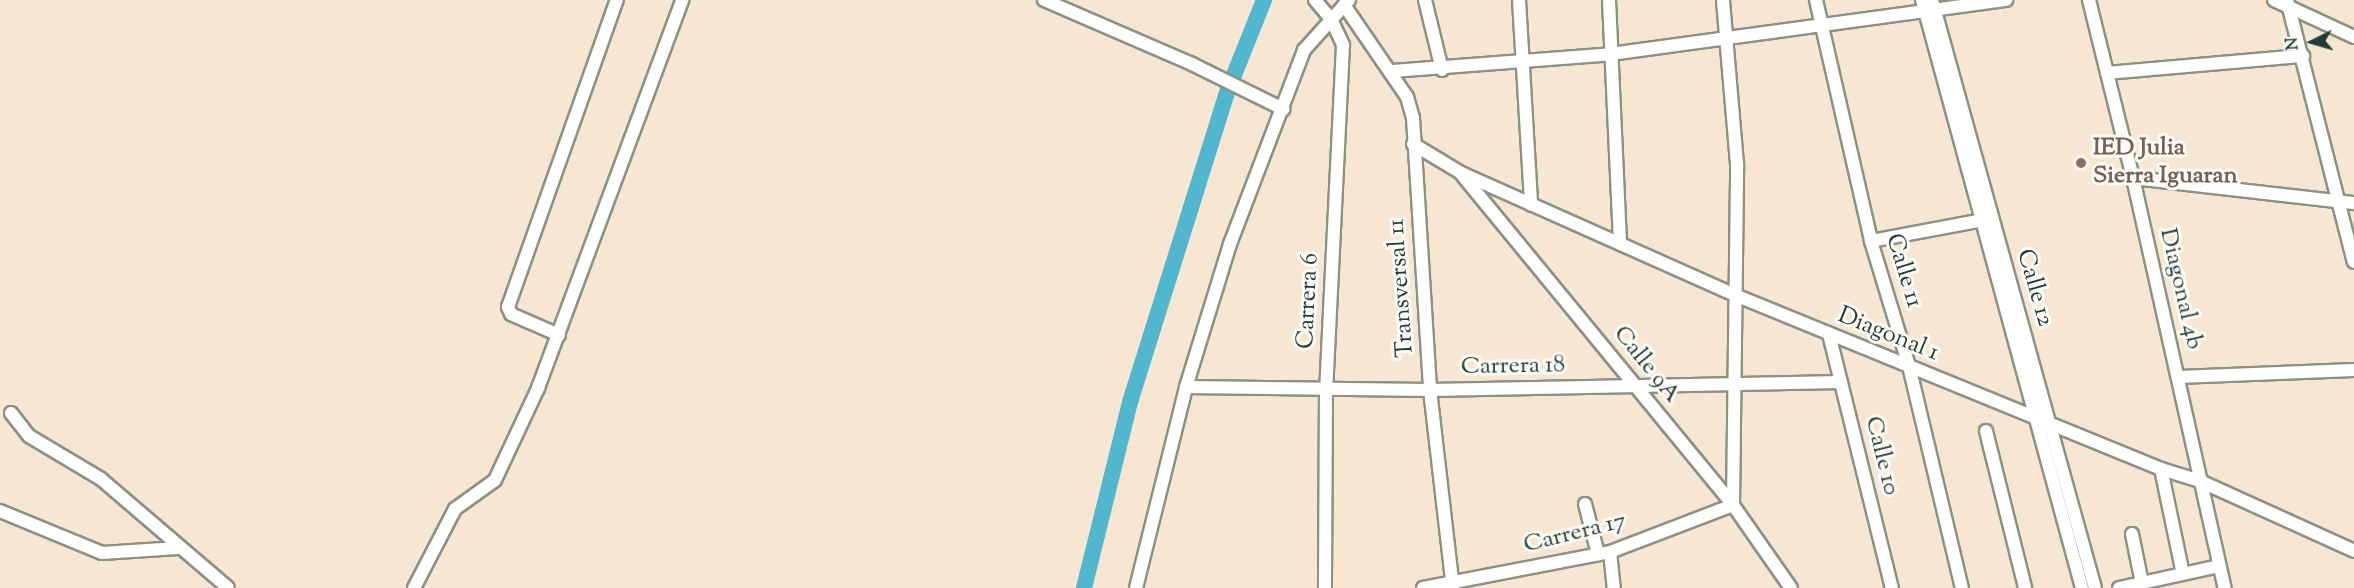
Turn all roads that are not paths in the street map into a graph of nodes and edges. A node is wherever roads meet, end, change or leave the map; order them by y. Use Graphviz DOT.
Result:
graph roads {
  1 [pos="617,0"];
  2 [pos="682,0"];
  3 [pos="1044,0"];
  4 [pos="1316,0"];
  5 [pos="1425,0"];
  6 [pos="1519,0"];
  7 [pos="1609,0"];
  8 [pos="1723,0"];
  9 [pos="1816,0"];
  10 [pos="2006,0"];
  11 [pos="2089,0"];
  12 [pos="2274,0"];
  13 [pos="1347,3"];
  14 [pos="2288,4"];
  15 [pos="1928,6"];
  16 [pos="1331,18"];
  17 [pos="1822,26"];
  18 [pos="2354,37"];
  19 [pos="1726,39"];
  20 [pos="1611,54"];
  21 [pos="2303,56"];
  22 [pos="1524,62"];
  23 [pos="1442,70"];
  24 [pos="1392,71"];
  25 [pos="2107,73"];
  26 [pos="1284,109"];
  27 [pos="1413,144"];
  28 [pos="1461,173"];
  29 [pos="2133,178"];
  30 [pos="2340,202"];
  31 [pos="2354,203"];
  32 [pos="1532,204"];
  33 [pos="1986,220"];
  34 [pos="1871,241"];
  35 [pos="1620,244"];
  36 [pos="2354,262"];
  37 [pos="1735,295"];
  38 [pos="1829,334"];
  39 [pos="559,335"];
  40 [pos="1909,366"];
  41 [pos="2354,370"];
  42 [pos="2178,377"];
  43 [pos="1841,382"];
  44 [pos="1734,384"];
  45 [pos="1636,385"];
  46 [pos="1186,387"];
  47 [pos="1326,390"];
  48 [pos="1430,390"];
  49 [pos="11,413"];
  50 [pos="2033,415"];
  51 [pos="2049,422"];
  52 [pos="1986,431"];
  53 [pos="2161,469"];
  54 [pos="2200,481"];
  55 [pos="1585,504"];
  56 [pos="1733,505"];
  57 [pos="0,511"];
  58 [pos="2132,534"];
  59 [pos="178,548"];
  60 [pos="2354,551"];
  61 [pos="1604,553"];
  62 [pos="2219,566"];
  63 [pos="2183,574"];
  64 [pos="2142,583"];
  65 [pos="1452,585"];
  66 [pos="228,588"];
  67 [pos="414,588"];
  68 [pos="1136,588"];
  69 [pos="1325,588"];
  70 [pos="1423,588"];
  71 [pos="1614,588"];
  72 [pos="1791,588"];
  73 [pos="1892,588"];
  74 [pos="1962,588"];
  75 [pos="2025,588"];
  76 [pos="2082,588"];
  77 [pos="2095,588"];
  78 [pos="2119,588"];
  79 [pos="2225,588"];
  1 -- 39 [label="street"];
  2 -- 39 [label="street"];
  3 -- 26 [label="street"];
  4 -- 16 [label="street, Carrera 6"];
  5 -- 23 [label="street"];
  6 -- 22 [label="street"];
  7 -- 20 [label="street"];
  8 -- 19 [label="street"];
  9 -- 17 [label="street, Calle 11"];
  10 -- 15 [label="street"];
  11 -- 25 [label="street, Diagonal 4b"];
  12 -- 14 [label="street"];
  13 -- 16 [label="street"];
  13 -- 24 [label="street, Transversal 11"];
  14 -- 18 [label="street"];
  14 -- 21 [label="street"];
  15 -- 17 [label="street"];
  15 -- 33 [label="street, Calle 12"];
  16 -- 26 [label="street"];
  16 -- 47 [label="street, Carrera 6"];
  17 -- 19 [label="street"];
  17 -- 34 [label="street, Calle 11"];
  19 -- 20 [label="street"];
  19 -- 37 [label="street"];
  20 -- 22 [label="street"];
  20 -- 35 [label="street"];
  21 -- 25 [label="street"];
  21 -- 30 [label="street"];
  22 -- 23 [label="street"];
  22 -- 32 [label="street"];
  23 -- 24 [label="street"];
  24 -- 27 [label="street, Transversal 11"];
  25 -- 29 [label="street, Diagonal 4b"];
  26 -- 46 [label="street"];
  27 -- 28 [label="street, Diagonal 1"];
  27 -- 48 [label="street, Transversal 11"];
  28 -- 32 [label="street, Diagonal 1"];
  28 -- 45 [label="street, Calle 9A"];
  29 -- 30 [label="street"];
  29 -- 42 [label="street, Diagonal 4b"];
  30 -- 31 [label="street"];
  30 -- 36 [label="street"];
  32 -- 35 [label="street, Diagonal 1"];
  33 -- 34 [label="street"];
  33 -- 50 [label="street, Calle 12"];
  33 -- 51 [label="street, Calle 12"];
  34 -- 40 [label="street, Calle 11"];
  35 -- 37 [label="street, Diagonal 1"];
  37 -- 38 [label="street, Diagonal 1"];
  37 -- 44 [label="street"];
  38 -- 40 [label="street, Diagonal 1"];
  38 -- 43 [label="street, Calle 10"];
  39 -- 67 [label="street"];
  40 -- 50 [label="street, Diagonal 1"];
  40 -- 74 [label="street, Calle 11"];
  41 -- 42 [label="street"];
  42 -- 54 [label="street, Diagonal 4b"];
  43 -- 44 [label="street, Carrera 18"];
  43 -- 73 [label="street, Calle 10"];
  44 -- 45 [label="street, Carrera 18"];
  44 -- 56 [label="street"];
  45 -- 48 [label="street, Carrera 18"];
  45 -- 56 [label="street, Calle 9A"];
  46 -- 47 [label="street, Carrera 18"];
  46 -- 68 [label="street"];
  47 -- 48 [label="street, Carrera 18"];
  47 -- 69 [label="street, Carrera 6"];
  48 -- 65 [label="street, Transversal 11"];
  49 -- 59 [label="street"];
  50 -- 51 [label="street, Diagonal 1"];
  50 -- 76 [label="street, Calle 12"];
  51 -- 53 [label="street, Diagonal 1"];
  51 -- 77 [label="street, Calle 12"];
  52 -- 75 [label="street"];
  53 -- 54 [label="street, Diagonal 1"];
  53 -- 63 [label="street"];
  54 -- 60 [label="street, Diagonal 1"];
  54 -- 62 [label="street, Diagonal 4b"];
  55 -- 61 [label="street"];
  56 -- 61 [label="street, Carrera 17"];
  56 -- 72 [label="street, Calle 9A"];
  57 -- 59 [label="street"];
  58 -- 64 [label="street"];
  59 -- 66 [label="street"];
  61 -- 65 [label="street, Carrera 17"];
  61 -- 71 [label="street"];
  62 -- 63 [label="street"];
  62 -- 79 [label="street, Diagonal 4b"];
  63 -- 64 [label="street"];
  64 -- 78 [label="street"];
  65 -- 70 [label="street, Carrera 17"];
}
